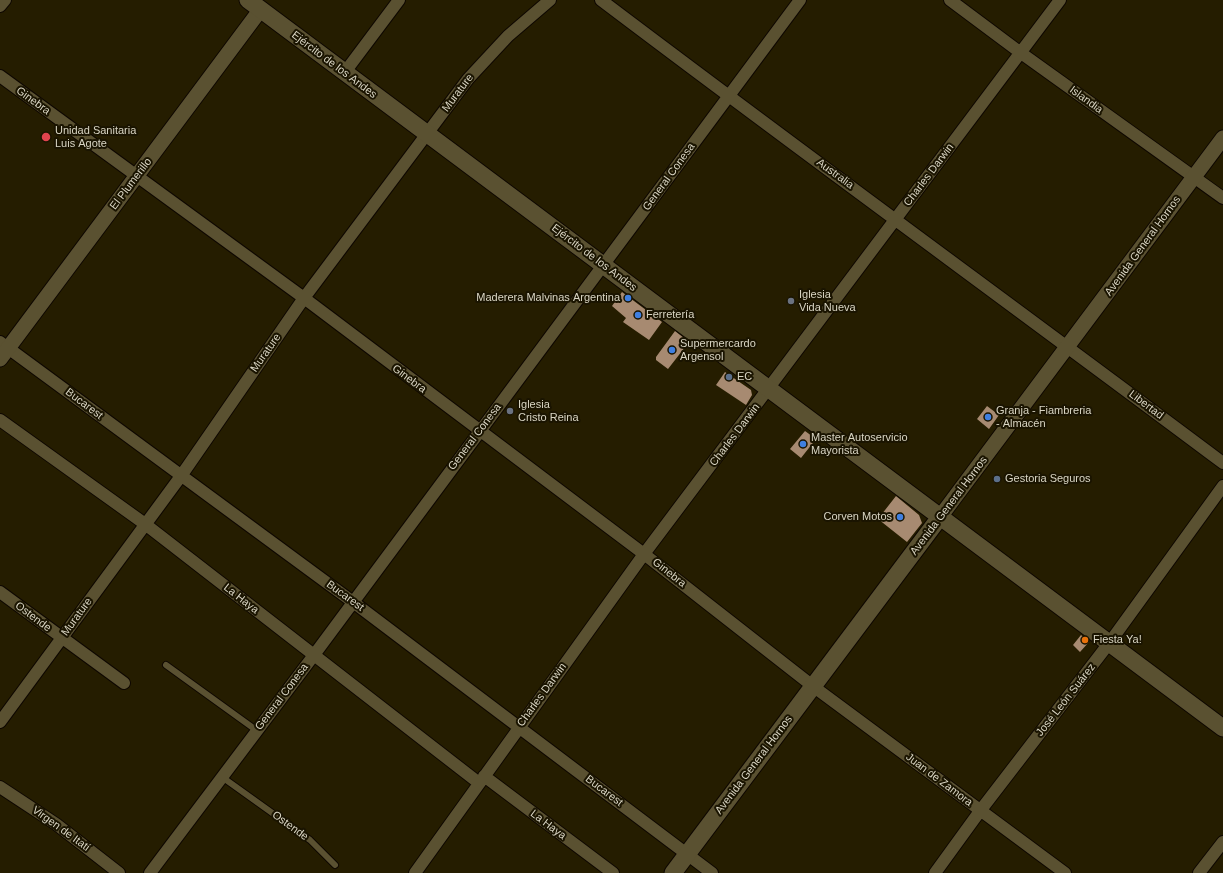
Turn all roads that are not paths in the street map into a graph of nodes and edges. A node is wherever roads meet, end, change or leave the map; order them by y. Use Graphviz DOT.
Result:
graph roads {
  1 [pos="5,0"];
  2 [pos="399,0"];
  3 [pos="550,0"];
  4 [pos="601,0"];
  5 [pos="800,0"];
  6 [pos="950,0"];
  7 [pos="1060,0"];
  8 [pos="255,5"];
  9 [pos="0,6"];
  10 [pos="1021,53"];
  11 [pos="344,72"];
  12 [pos="0,76"];
  13 [pos="728,96"];
  14 [pos="427,135"];
  15 [pos="1223,138"];
  16 [pos="136,177"];
  17 [pos="1194,177"];
  18 [pos="1223,198"];
  19 [pos="896,219"];
  20 [pos="604,265"];
  21 [pos="304,298"];
  22 [pos="1068,347"];
  23 [pos="3,350"];
  24 [pos="770,389"];
  25 [pos="0,420"];
  26 [pos="479,431"];
  27 [pos="1223,463"];
  28 [pos="181,476"];
  29 [pos="1223,486"];
  30 [pos="940,517"];
  31 [pos="145,524"];
  32 [pos="644,554"];
  33 [pos="0,592"];
  34 [pos="353,602"];
  35 [pos="61,638"];
  36 [pos="1110,642"];
  37 [pos="314,655"];
  38 [pos="166,665"];
  39 [pos="124,683"];
  40 [pos="814,687"];
  41 [pos="0,722"];
  42 [pos="519,726"];
  43 [pos="1223,728"];
  44 [pos="256,730"];
  45 [pos="222,777"];
  46 [pos="481,779"];
  47 [pos="0,787"];
  48 [pos="980,811"];
  49 [pos="1223,842"];
  50 [pos="687,855"];
  51 [pos="335,865"];
  52 [pos="119,873"];
  53 [pos="150,873"];
  54 [pos="415,873"];
  55 [pos="613,873"];
  56 [pos="673,873"];
  57 [pos="712,873"];
  58 [pos="935,873"];
  59 [pos="1065,873"];
  60 [pos="1199,873"];
  1 -- 9 [label="street"];
  2 -- 11 [label="street"];
  3 -- 14 [label="street, Murature"];
  4 -- 13 [label="street, Australia"];
  5 -- 13 [label="street, General Conesa"];
  6 -- 10 [label="street, Islandia"];
  7 -- 10 [label="street, Charles Darwin"];
  8 -- 11 [label="main road, Ejército de los Andes"];
  8 -- 16 [label="street, El Plumerillo"];
  10 -- 17 [label="street, Islandia"];
  10 -- 19 [label="street, Charles Darwin"];
  11 -- 14 [label="main road, Ejército de los Andes"];
  12 -- 16 [label="street, Ginebra"];
  13 -- 19 [label="street, Australia"];
  13 -- 20 [label="street, General Conesa"];
  14 -- 20 [label="main road, Ejército de los Andes"];
  14 -- 21 [label="street, Murature"];
  15 -- 17 [label="street, Avenida General Hornos"];
  16 -- 21 [label="street, Ginebra"];
  16 -- 23 [label="street, El Plumerillo"];
  17 -- 18 [label="street, Islandia"];
  17 -- 22 [label="street, Avenida General Hornos"];
  19 -- 22 [label="street, Australia"];
  19 -- 24 [label="street, Charles Darwin"];
  20 -- 24 [label="main road, Ejército de los Andes"];
  20 -- 26 [label="street, General Conesa"];
  21 -- 26 [label="street, Ginebra"];
  21 -- 28 [label="street, Murature"];
  22 -- 27 [label="street, Libertad"];
  22 -- 30 [label="street, Avenida General Hornos"];
  23 -- 28 [label="street, Bucarest"];
  24 -- 30 [label="main road, Ejército de los Andes"];
  24 -- 32 [label="street, Charles Darwin"];
  25 -- 31 [label="street, La Haya"];
  26 -- 32 [label="street, Ginebra"];
  26 -- 34 [label="street, General Conesa"];
  28 -- 31 [label="street, Murature"];
  28 -- 34 [label="street, Bucarest"];
  29 -- 36 [label="street, José León Suárez"];
  30 -- 36 [label="main road, Ejército de los Andes"];
  30 -- 40 [label="main road, Avenida General Hornos"];
  31 -- 35 [label="street, Murature"];
  31 -- 37 [label="street, La Haya"];
  32 -- 40 [label="street, Ginebra"];
  32 -- 42 [label="street, Charles Darwin"];
  33 -- 35 [label="street, Ostende"];
  34 -- 37 [label="street, General Conesa"];
  34 -- 42 [label="street, Bucarest"];
  35 -- 39 [label="street, Ostende"];
  35 -- 41 [label="street, Murature"];
  36 -- 43 [label="main road, Ejército de los Andes"];
  36 -- 48 [label="street, José León Suárez"];
  37 -- 44 [label="street, General Conesa"];
  37 -- 46 [label="street, La Haya"];
  38 -- 44 [label="lane"];
  40 -- 48 [label="street, Juan de Zamora"];
  40 -- 50 [label="main road, Avenida General Hornos"];
  42 -- 46 [label="street, Charles Darwin"];
  42 -- 50 [label="street, Bucarest"];
  44 -- 45 [label="street, General Conesa"];
  45 -- 51 [label="lane, Ostende"];
  45 -- 53 [label="street, General Conesa"];
  46 -- 54 [label="street, Charles Darwin"];
  46 -- 55 [label="street, La Haya"];
  47 -- 52 [label="street, Virgen de Itatí"];
  48 -- 58 [label="street, José León Suárez"];
  48 -- 59 [label="street, Juan de Zamora"];
  49 -- 60 [label="street"];
  50 -- 56 [label="main road, Avenida General Hornos"];
  50 -- 57 [label="street, Bucarest"];
}
